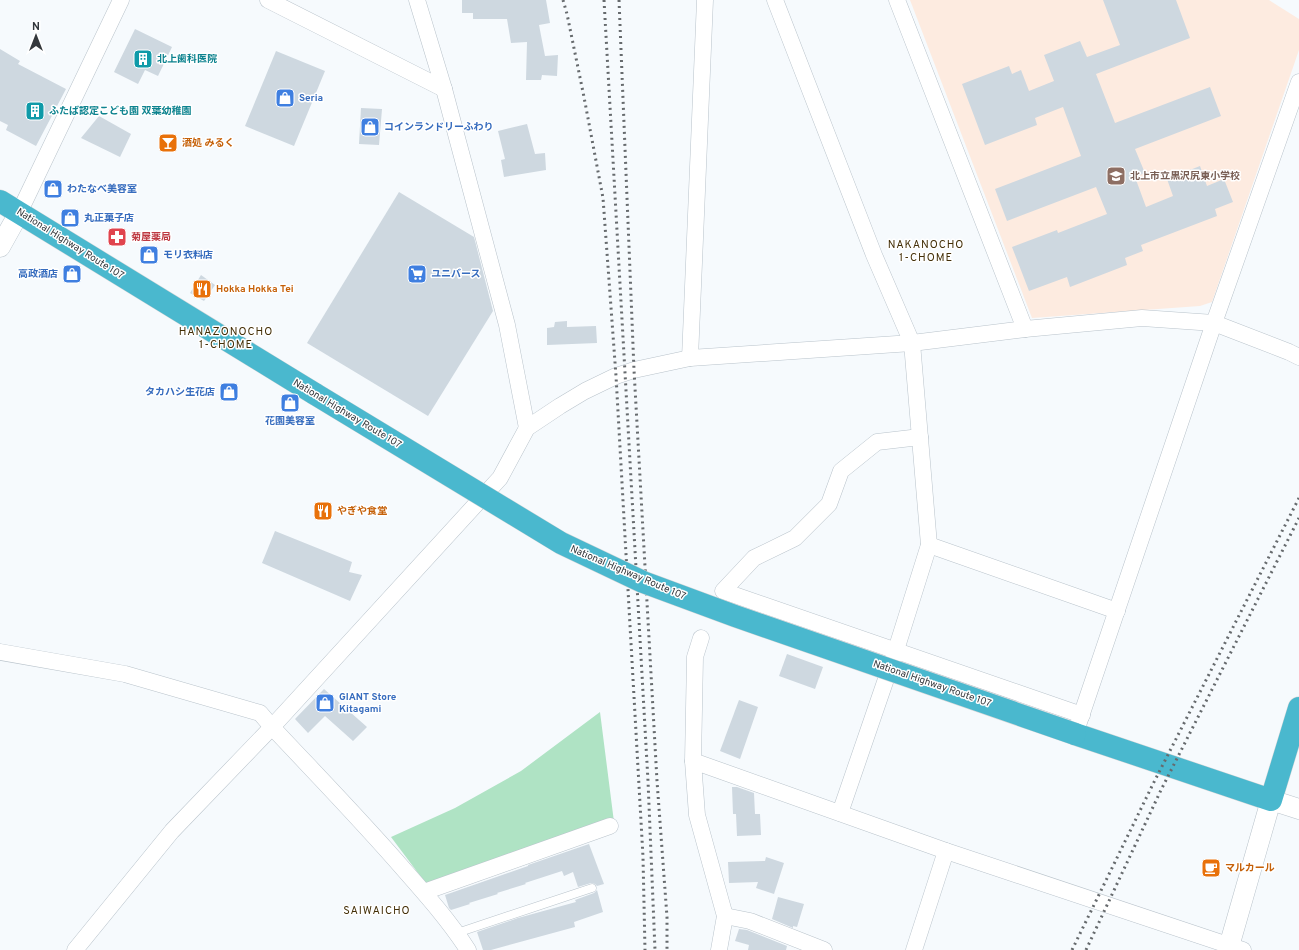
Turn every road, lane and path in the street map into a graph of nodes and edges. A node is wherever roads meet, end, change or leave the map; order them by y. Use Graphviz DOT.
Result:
graph roads {
  1 [pos="122,0"];
  2 [pos="268,0"];
  3 [pos="417,0"];
  4 [pos="705,0"];
  5 [pos="775,0"];
  6 [pos="897,0"];
  7 [pos="1299,82"];
  8 [pos="444,89"];
  9 [pos="0,201"];
  10 [pos="19,213"];
  11 [pos="0,247"];
  12 [pos="1214,323"];
  13 [pos="1025,329"];
  14 [pos="912,343"];
  15 [pos="1299,357"];
  16 [pos="690,358"];
  17 [pos="527,428"];
  18 [pos="920,437"];
  19 [pos="928,545"];
  20 [pos="1117,610"];
  21 [pos="701,638"];
  22 [pos="896,650"];
  23 [pos="0,652"];
  24 [pos="1299,708"];
  25 [pos="1078,725"];
  26 [pos="272,727"];
  27 [pos="693,760"];
  28 [pos="1271,800"];
  29 [pos="1299,809"];
  30 [pos="840,812"];
  31 [pos="610,826"];
  32 [pos="946,851"];
  33 [pos="592,888"];
  34 [pos="424,892"];
  35 [pos="725,916"];
  36 [pos="457,934"];
  37 [pos="1233,948"];
  38 [pos="75,950"];
  39 [pos="468,950"];
  40 [pos="719,950"];
  41 [pos="824,950"];
  42 [pos="914,950"];
  1 -- 10 [label="street"];
  2 -- 8 [label="street"];
  3 -- 8 [label="street"];
  4 -- 16 [label="street"];
  5 -- 14 [label="street"];
  6 -- 13 [label="street"];
  7 -- 12 [label="street"];
  8 -- 17 [label="street"];
  9 -- 10 [label="highway, National Highway Route 107"];
  10 -- 11 [label="street"];
  10 -- 25 [label="highway, National Highway Route 107, bridge"];
  12 -- 13 [label="street"];
  12 -- 15 [label="street"];
  12 -- 20 [label="street"];
  13 -- 14 [label="street"];
  14 -- 16 [label="street"];
  14 -- 18 [label="street"];
  16 -- 17 [label="street"];
  17 -- 26 [label="street"];
  18 -- 19 [label="street"];
  18 -- 22 [label="street"];
  19 -- 20 [label="street"];
  19 -- 22 [label="street"];
  20 -- 25 [label="street"];
  21 -- 27 [label="street"];
  22 -- 25 [label="street"];
  22 -- 30 [label="street"];
  23 -- 26 [label="street"];
  24 -- 28 [label="highway"];
  25 -- 28 [label="highway, National Highway Route 107"];
  26 -- 34 [label="street"];
  26 -- 38 [label="street"];
  27 -- 30 [label="street"];
  27 -- 35 [label="street"];
  28 -- 29 [label="street"];
  28 -- 37 [label="street"];
  30 -- 32 [label="street"];
  31 -- 34 [label="street"];
  32 -- 37 [label="street"];
  32 -- 42 [label="street"];
  33 -- 36 [label="lane"];
  34 -- 36 [label="street"];
  35 -- 40 [label="street"];
  35 -- 41 [label="street"];
  36 -- 39 [label="street"];
}
